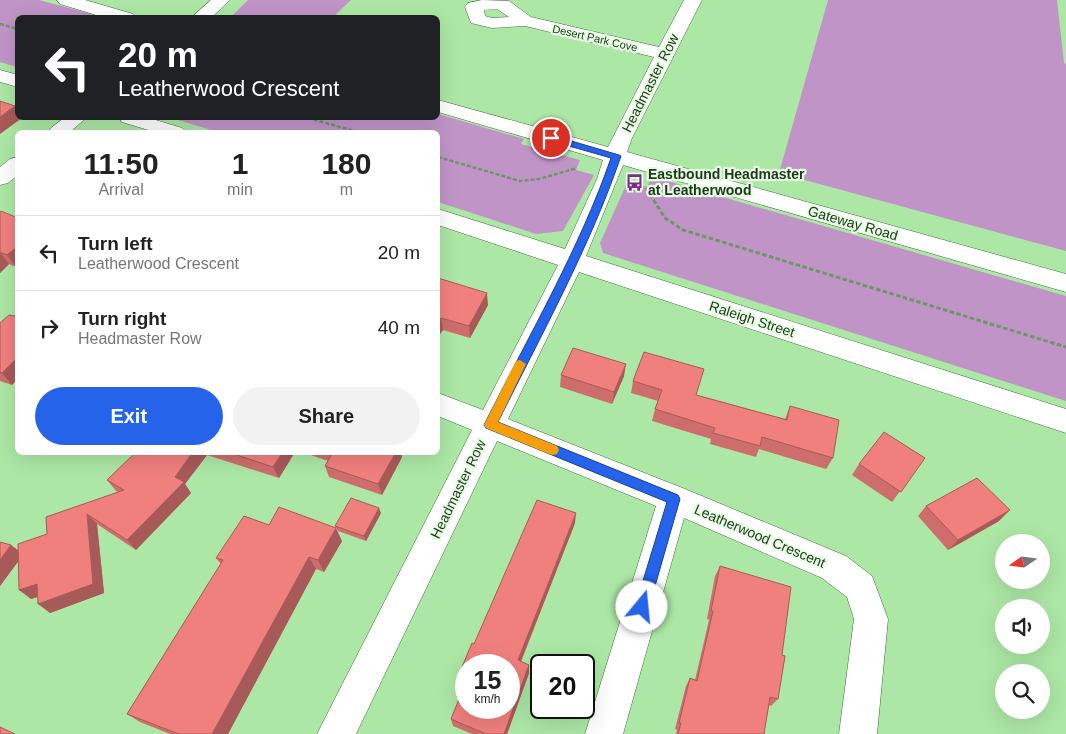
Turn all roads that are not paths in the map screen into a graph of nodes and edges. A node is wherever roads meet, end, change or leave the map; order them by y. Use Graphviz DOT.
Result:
graph roads {
  1 [pos="66,0"];
  2 [pos="221,0"];
  3 [pos="693,0"];
  4 [pos="117,15"];
  5 [pos="204,15"];
  6 [pos="525,21"];
  7 [pos="665,54"];
  8 [pos="0,76"];
  9 [pos="15,81"];
  10 [pos="440,107"];
  11 [pos="73,120"];
  12 [pos="136,120"];
  13 [pos="61,130"];
  14 [pos="168,130"];
  15 [pos="616,156"];
  16 [pos="15,166"];
  17 [pos="0,178"];
  18 [pos="440,218"];
  19 [pos="572,261"];
  20 [pos="1066,283"];
  21 [pos="440,405"];
  22 [pos="1066,421"];
  23 [pos="490,425"];
  24 [pos="674,499"];
  25 [pos="336,734"];
  26 [pos="604,734"];
  27 [pos="858,734"];
  1 -- 4 [label="street"];
  2 -- 5 [label="street"];
  3 -- 7 [label="street, Headmaster Row"];
  6 -- 7 [label="street, Desert Park Cove"];
  7 -- 15 [label="street, Headmaster Row"];
  8 -- 9 [label="street"];
  10 -- 15 [label="street, Gateway Road"];
  11 -- 13 [label="street"];
  12 -- 14 [label="street"];
  15 -- 19 [label="street, Headmaster Row"];
  15 -- 20 [label="street, Gateway Road"];
  16 -- 17 [label="street"];
  18 -- 19 [label="street, Raleigh Street"];
  19 -- 22 [label="street, Raleigh Street"];
  19 -- 23 [label="street, Headmaster Row"];
  21 -- 23 [label="street, Leatherwood Crescent"];
  23 -- 24 [label="street, Leatherwood Crescent"];
  23 -- 25 [label="street, Headmaster Row"];
  24 -- 26 [label="street"];
  24 -- 27 [label="street, Leatherwood Crescent"];
}
